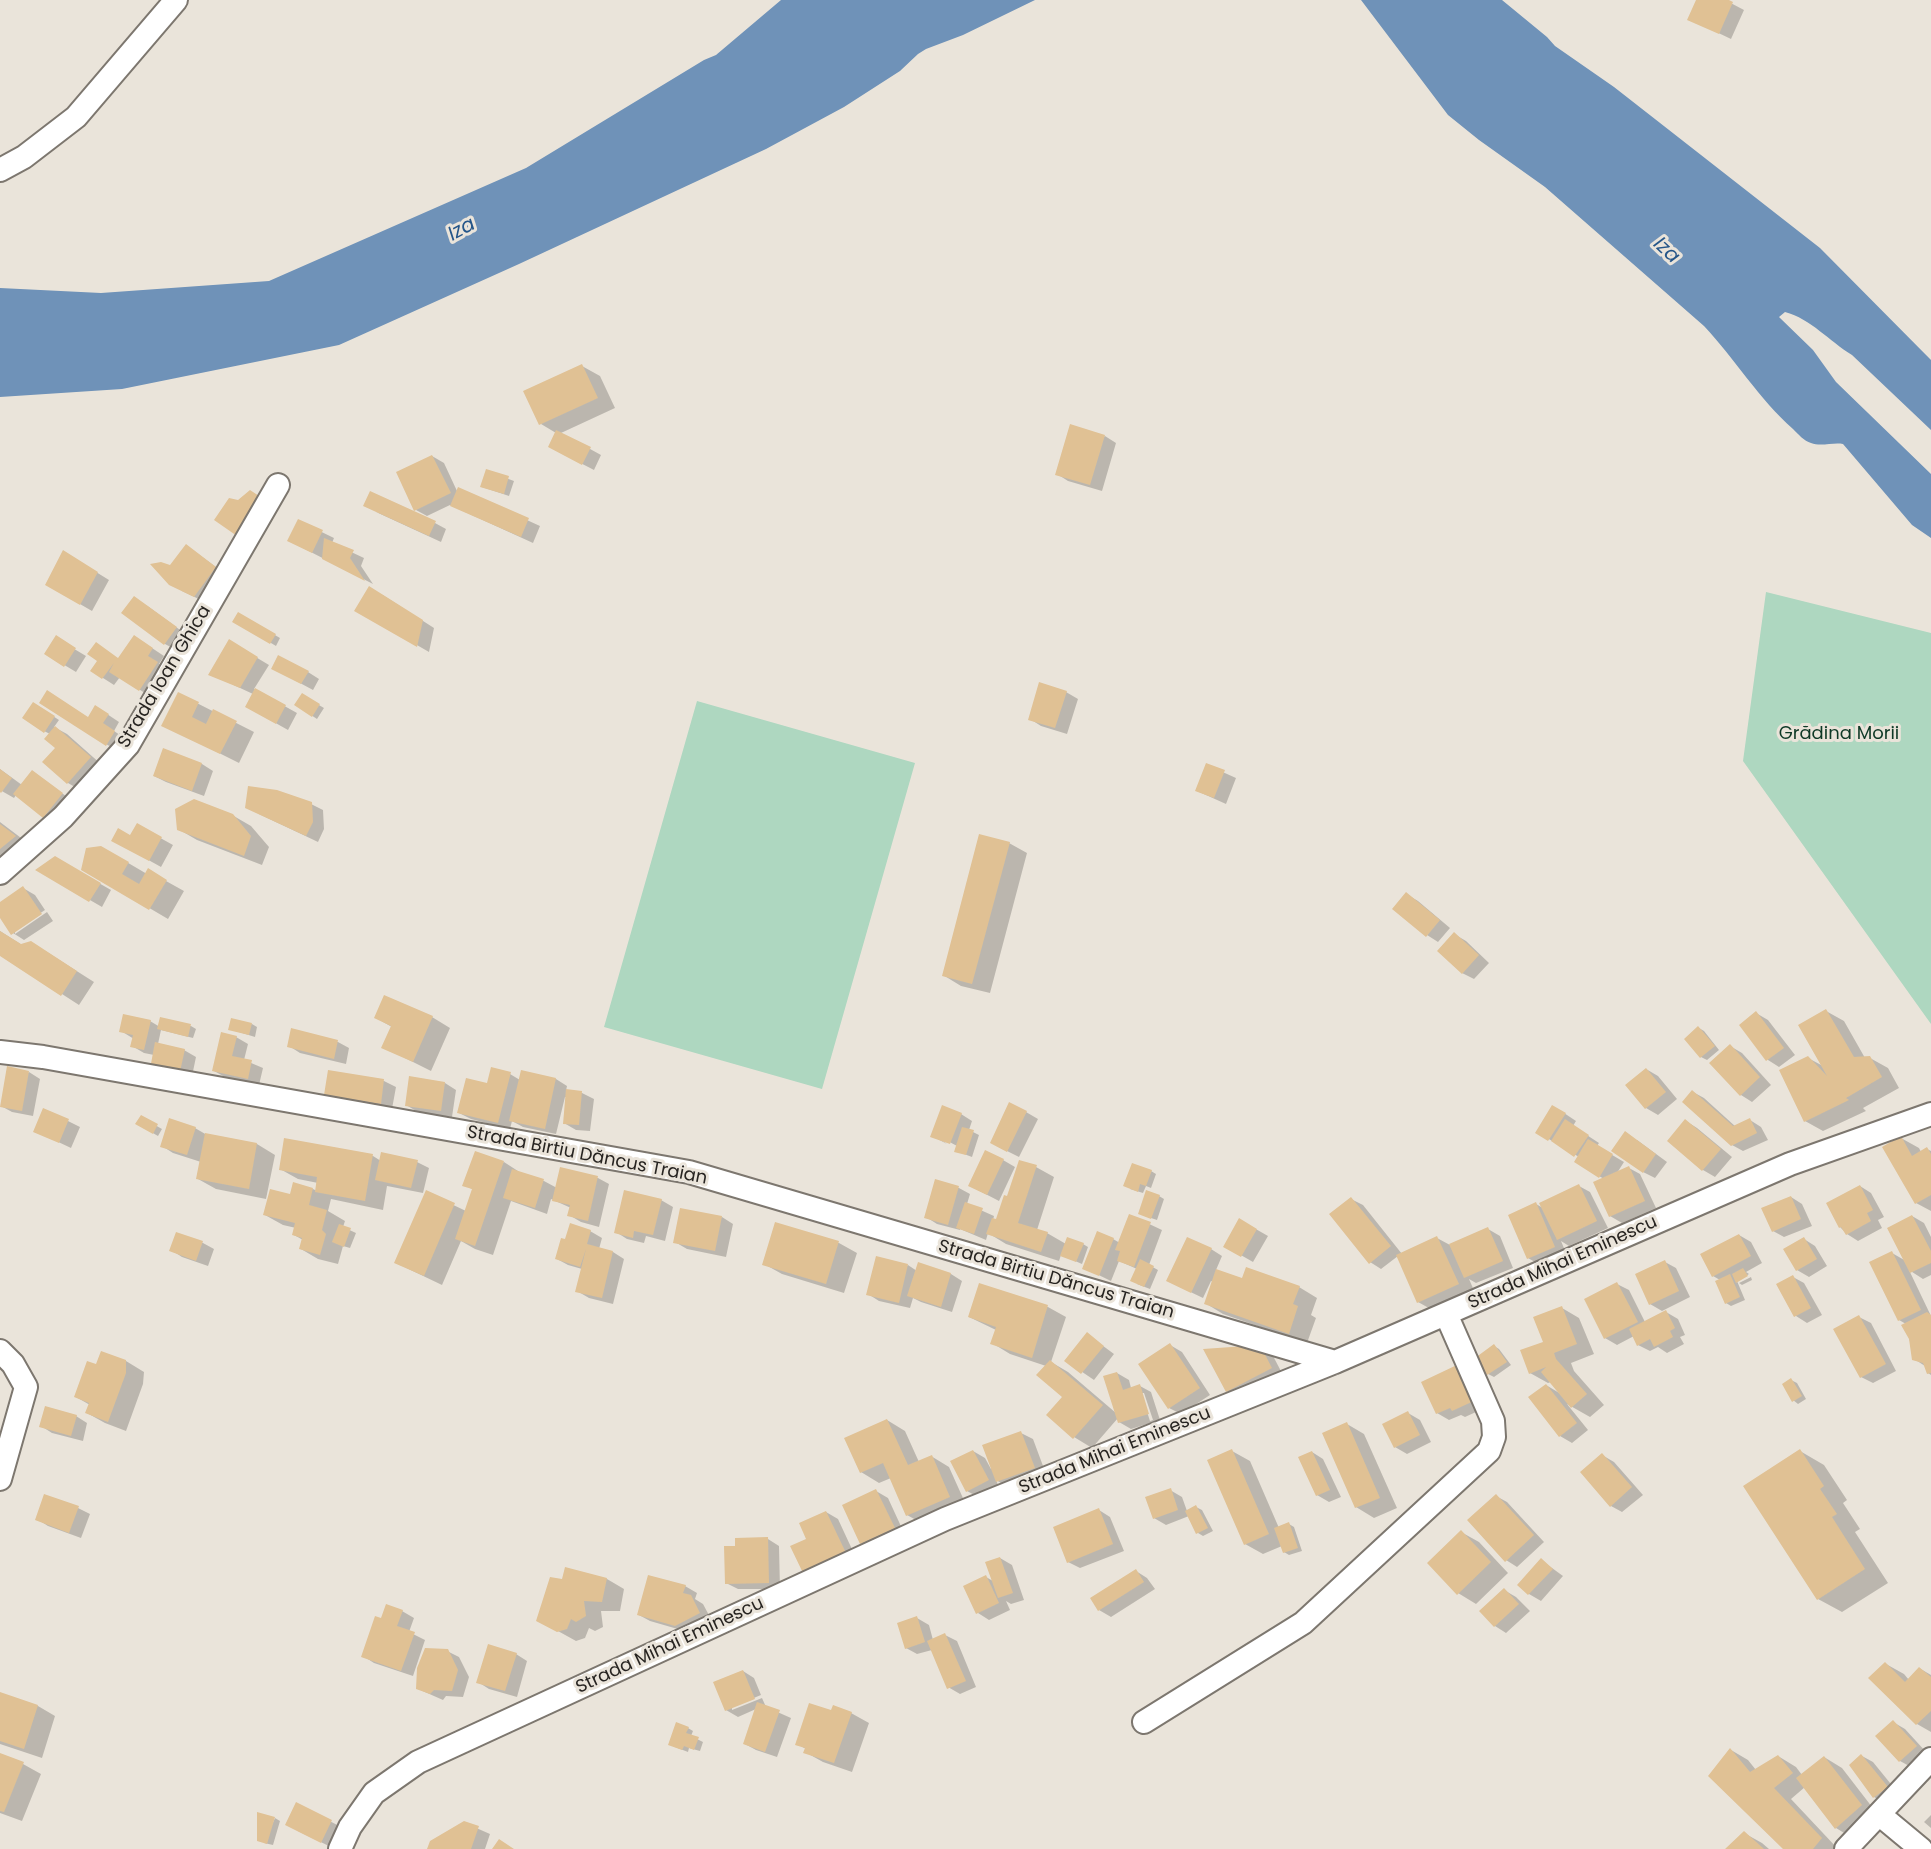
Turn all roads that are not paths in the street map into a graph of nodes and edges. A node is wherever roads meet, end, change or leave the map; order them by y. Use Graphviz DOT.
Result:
graph roads {
  1 [pos="176,0"];
  2 [pos="0,170"];
  3 [pos="278,485"];
  4 [pos="0,873"];
  5 [pos="0,1052"];
  6 [pos="1931,1114"];
  7 [pos="1446,1314"];
  8 [pos="0,1351"];
  9 [pos="1335,1362"];
  10 [pos="0,1479"];
  11 [pos="1144,1722"];
  12 [pos="1931,1759"];
  13 [pos="1880,1815"];
  14 [pos="340,1849"];
  15 [pos="1846,1849"];
  16 [pos="1921,1849"];
  1 -- 2 [label="street"];
  3 -- 4 [label="street, Strada Ioan Ghica"];
  5 -- 9 [label="street, Strada Birtiu Dăncus Traian"];
  6 -- 7 [label="street, Strada Mihai Eminescu"];
  7 -- 9 [label="street, Strada Mihai Eminescu"];
  7 -- 11 [label="street"];
  8 -- 10 [label="street"];
  9 -- 14 [label="street, Strada Mihai Eminescu"];
  12 -- 13 [label="street"];
  13 -- 15 [label="street"];
  13 -- 16 [label="street"];
}
